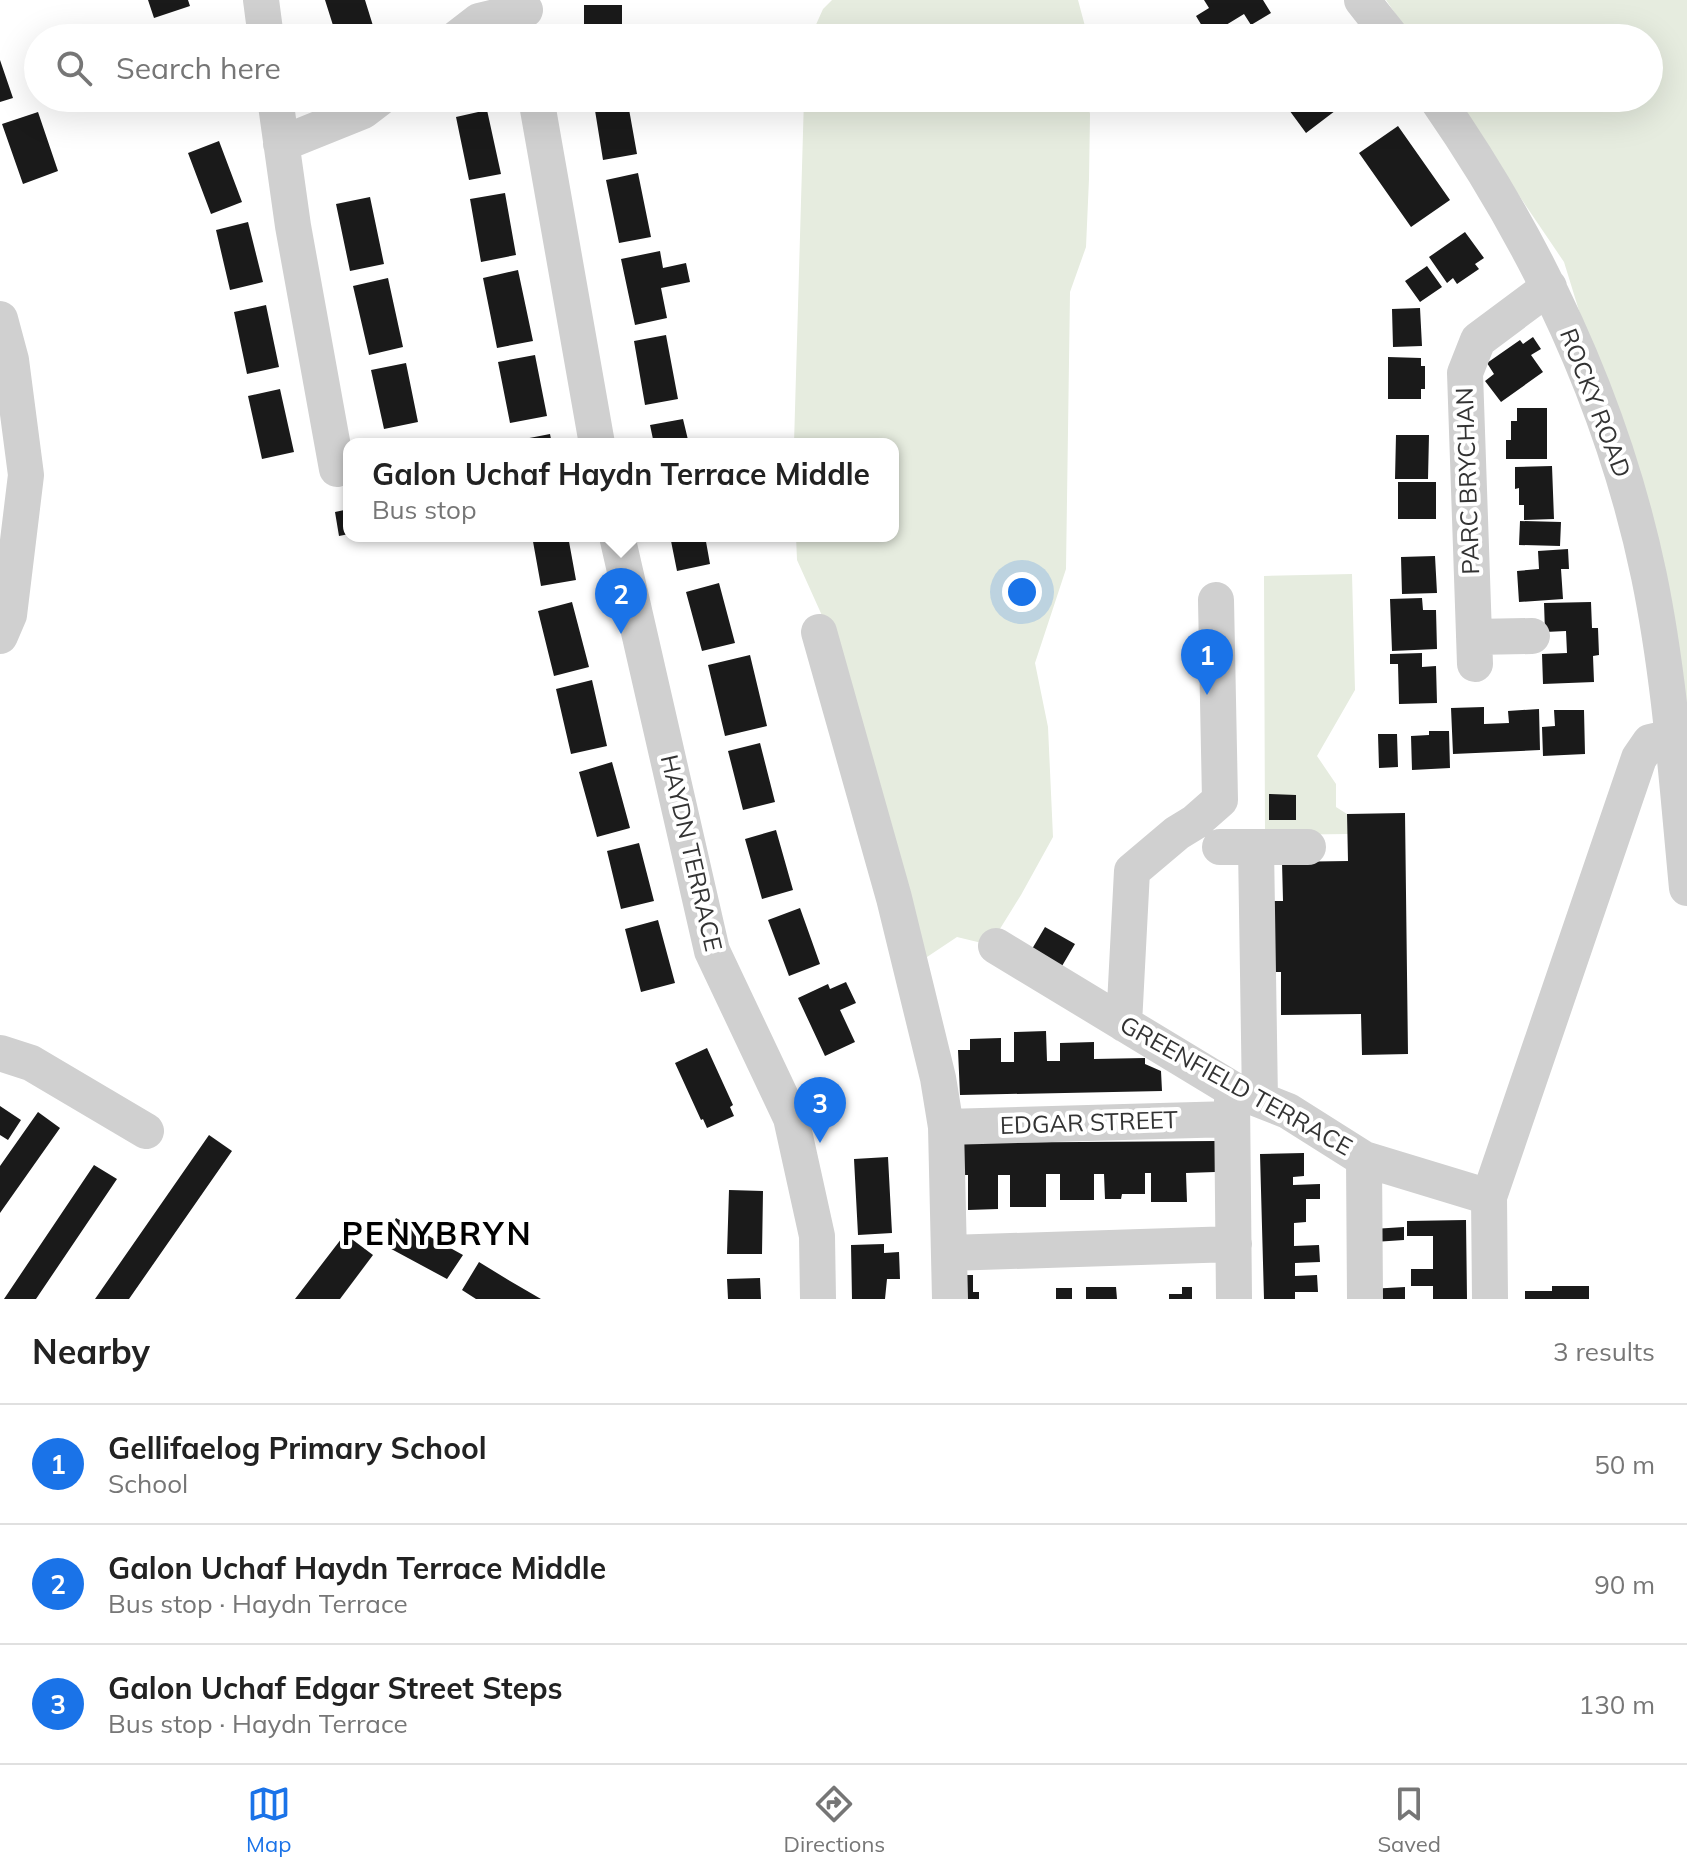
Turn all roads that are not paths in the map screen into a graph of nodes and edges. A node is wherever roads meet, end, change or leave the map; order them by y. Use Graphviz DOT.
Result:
graph roads {
  1 [pos="261,0"];
  2 [pos="1362,0"];
  3 [pos="526,16"];
  4 [pos="264,24"];
  5 [pos="475,24"];
  6 [pos="1381,24"];
  7 [pos="277,112"];
  8 [pos="361,112"];
  9 [pos="538,112"];
  10 [pos="1445,112"];
  11 [pos="281,144"];
  12 [pos="1549,287"];
  13 [pos="0,319"];
  14 [pos="596,438"];
  15 [pos="337,469"];
  16 [pos="618,542"];
  17 [pos="1216,600"];
  18 [pos="819,632"];
  19 [pos="0,636"];
  20 [pos="1532,636"];
  21 [pos="1672,737"];
  22 [pos="1220,847"];
  23 [pos="1256,847"];
  24 [pos="1308,847"];
  25 [pos="1687,888"];
  26 [pos="996,946"];
  27 [pos="1124,1024"];
  28 [pos="0,1053"];
  29 [pos="1241,1103"];
  30 [pos="946,1127"];
  31 [pos="146,1131"];
  32 [pos="1364,1159"];
  33 [pos="1489,1197"];
  34 [pos="1234,1244"];
  35 [pos="949,1253"];
  36 [pos="818,1299"];
  37 [pos="950,1299"];
  38 [pos="1234,1299"];
  39 [pos="1365,1299"];
  40 [pos="1490,1299"];
  1 -- 4 [label="street"];
  2 -- 6 [label="street"];
  3 -- 5 [label="street"];
  7 -- 11 [label="street"];
  8 -- 11 [label="street"];
  9 -- 14 [label="street"];
  10 -- 12 [label="street, ROCKY ROAD"];
  11 -- 15 [label="street"];
  12 -- 20 [label="street, PARC BRYCHAN"];
  12 -- 21 [label="street, ROCKY ROAD"];
  13 -- 19 [label="street"];
  16 -- 36 [label="street, HAYDN TERRACE"];
  17 -- 27 [label="street"];
  18 -- 30 [label="street"];
  21 -- 25 [label="street, ROCKY ROAD"];
  21 -- 33 [label="street"];
  22 -- 23 [label="street"];
  23 -- 24 [label="street"];
  23 -- 29 [label="street"];
  26 -- 27 [label="street, GREENFIELD TERRACE"];
  27 -- 29 [label="street, GREENFIELD TERRACE"];
  28 -- 31 [label="street"];
  29 -- 30 [label="street, EDGAR STREET"];
  29 -- 32 [label="street, GREENFIELD TERRACE"];
  29 -- 34 [label="street"];
  30 -- 35 [label="street"];
  32 -- 33 [label="street, GREENFIELD TERRACE"];
  32 -- 39 [label="street"];
  33 -- 40 [label="street"];
  34 -- 35 [label="street"];
  34 -- 38 [label="street"];
  35 -- 37 [label="street"];
}
